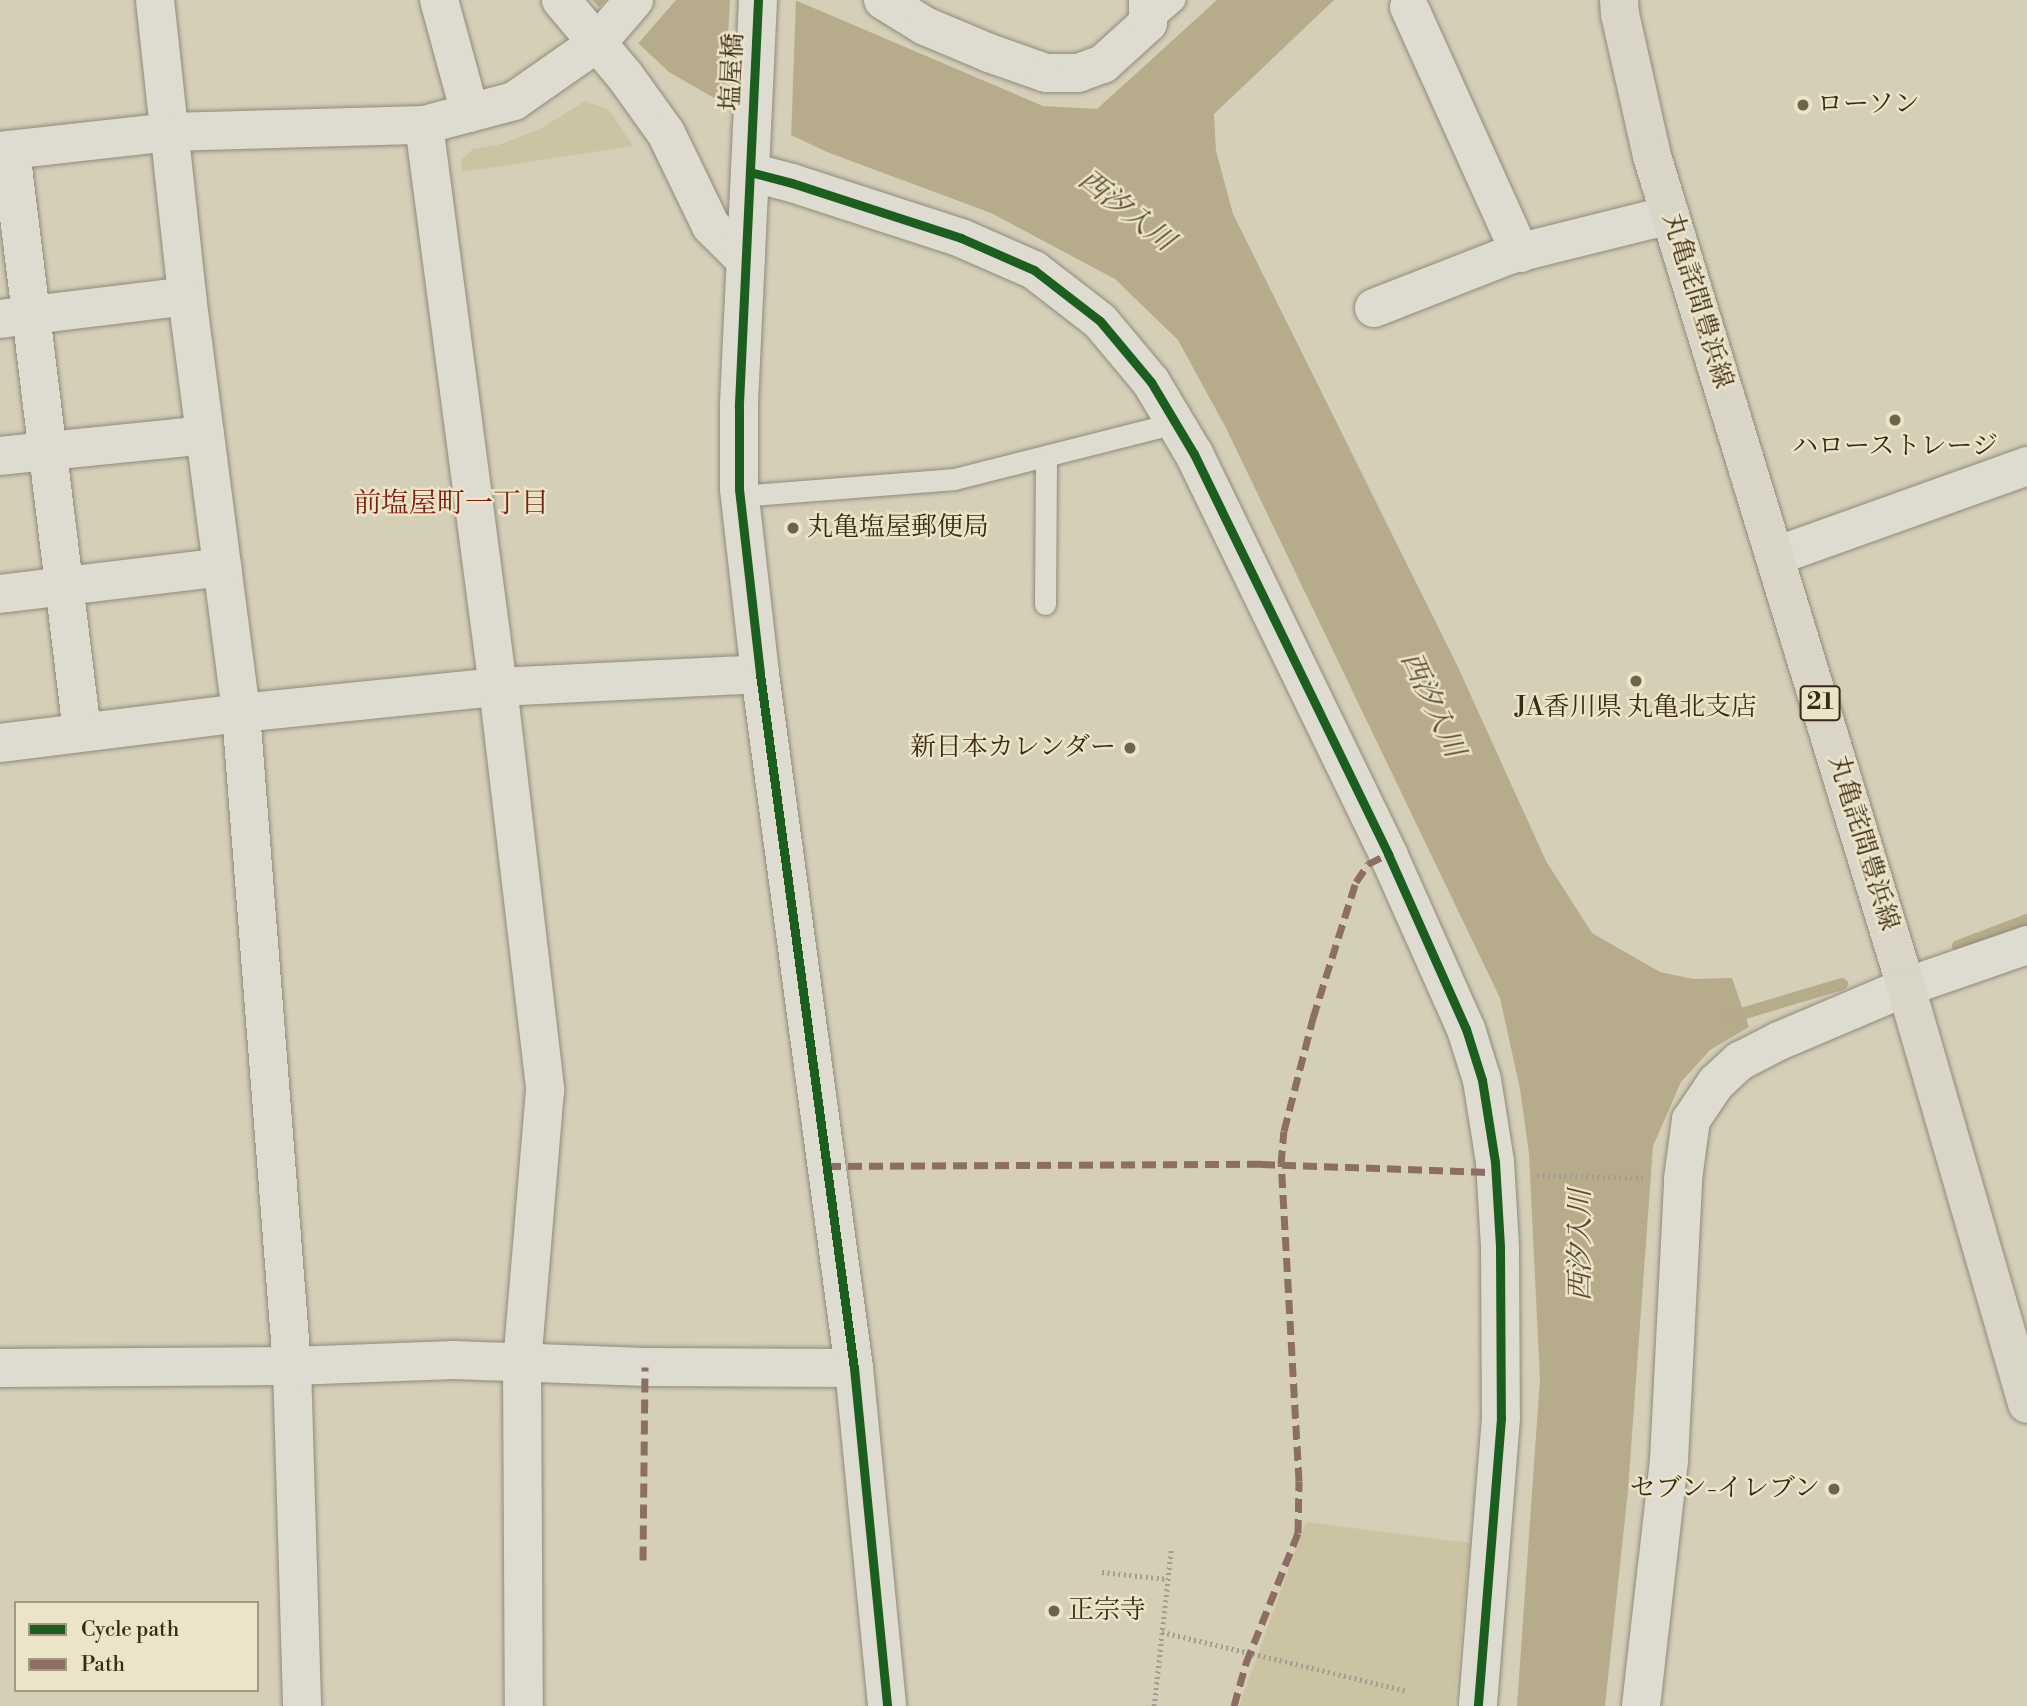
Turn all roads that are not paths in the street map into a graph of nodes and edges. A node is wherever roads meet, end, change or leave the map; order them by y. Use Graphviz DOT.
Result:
graph roads {
  1 [pos="155,0"];
  2 [pos="439,0"];
  3 [pos="561,0"];
  4 [pos="634,0"];
  5 [pos="758,0"];
  6 [pos="883,0"];
  7 [pos="1619,0"];
  8 [pos="1409,7"];
  9 [pos="1157,8"];
  10 [pos="602,37"];
  11 [pos="470,113"];
  12 [pos="424,125"];
  13 [pos="169,132"];
  14 [pos="6,151"];
  15 [pos="750,160"];
  16 [pos="1670,215"];
  17 [pos="1520,253"];
  18 [pos="746,261"];
  19 [pos="187,296"];
  20 [pos="1374,308"];
  21 [pos="16,318"];
  22 [pos="1175,423"];
  23 [pos="205,435"];
  24 [pos="49,451"];
  25 [pos="0,456"];
  26 [pos="1046,456"];
  27 [pos="2027,466"];
  28 [pos="740,496"];
  29 [pos="1776,556"];
  30 [pos="222,567"];
  31 [pos="65,586"];
  32 [pos="0,593"];
  33 [pos="1045,604"];
  34 [pos="760,674"];
  35 [pos="498,687"];
  36 [pos="241,713"];
  37 [pos="82,732"];
  38 [pos="0,743"];
  39 [pos="2027,945"];
  40 [pos="1906,987"];
  41 [pos="522,1362"];
  42 [pos="292,1366"];
  43 [pos="0,1368"];
  44 [pos="854,1368"];
  45 [pos="2027,1404"];
  46 [pos="302,1706"];
  47 [pos="524,1706"];
  48 [pos="887,1706"];
  49 [pos="1478,1706"];
  50 [pos="1641,1706"];
  1 -- 13 [label="street"];
  2 -- 11 [label="street"];
  3 -- 10 [label="street"];
  4 -- 10 [label="street"];
  5 -- 15 [label="street, 塩屋橋"];
  6 -- 9 [label="street"];
  7 -- 16 [label="main road, 丸亀詫間豊浜線 / 21"];
  8 -- 17 [label="street"];
  10 -- 11 [label="street"];
  10 -- 18 [label="street"];
  11 -- 12 [label="street"];
  12 -- 13 [label="street"];
  12 -- 35 [label="street"];
  13 -- 14 [label="street"];
  13 -- 19 [label="street"];
  14 -- 21 [label="street"];
  15 -- 18 [label="street, 塩屋橋"];
  15 -- 22 [label="street"];
  16 -- 17 [label="street"];
  16 -- 29 [label="main road, 丸亀詫間豊浜線 / 21"];
  17 -- 20 [label="street"];
  18 -- 28 [label="street, 塩屋橋"];
  19 -- 21 [label="street"];
  19 -- 23 [label="street"];
  21 -- 24 [label="street"];
  22 -- 26 [label="lane"];
  22 -- 49 [label="street"];
  23 -- 24 [label="street"];
  23 -- 30 [label="street"];
  24 -- 25 [label="street"];
  24 -- 31 [label="street"];
  26 -- 28 [label="lane"];
  26 -- 33 [label="lane"];
  27 -- 29 [label="street"];
  28 -- 34 [label="street, 塩屋橋"];
  29 -- 40 [label="main road, 丸亀詫間豊浜線 / 21"];
  30 -- 31 [label="street"];
  30 -- 36 [label="street"];
  31 -- 32 [label="street"];
  31 -- 37 [label="street"];
  34 -- 35 [label="street"];
  34 -- 44 [label="street, 塩屋橋"];
  35 -- 36 [label="street"];
  35 -- 41 [label="street"];
  36 -- 37 [label="street"];
  36 -- 42 [label="street"];
  37 -- 38 [label="street"];
  39 -- 40 [label="street"];
  40 -- 45 [label="main road, 丸亀詫間豊浜線 / 21"];
  40 -- 50 [label="street"];
  41 -- 42 [label="street"];
  41 -- 44 [label="street"];
  41 -- 47 [label="street"];
  42 -- 43 [label="street"];
  42 -- 46 [label="street"];
  44 -- 48 [label="street, 塩屋橋"];
}
